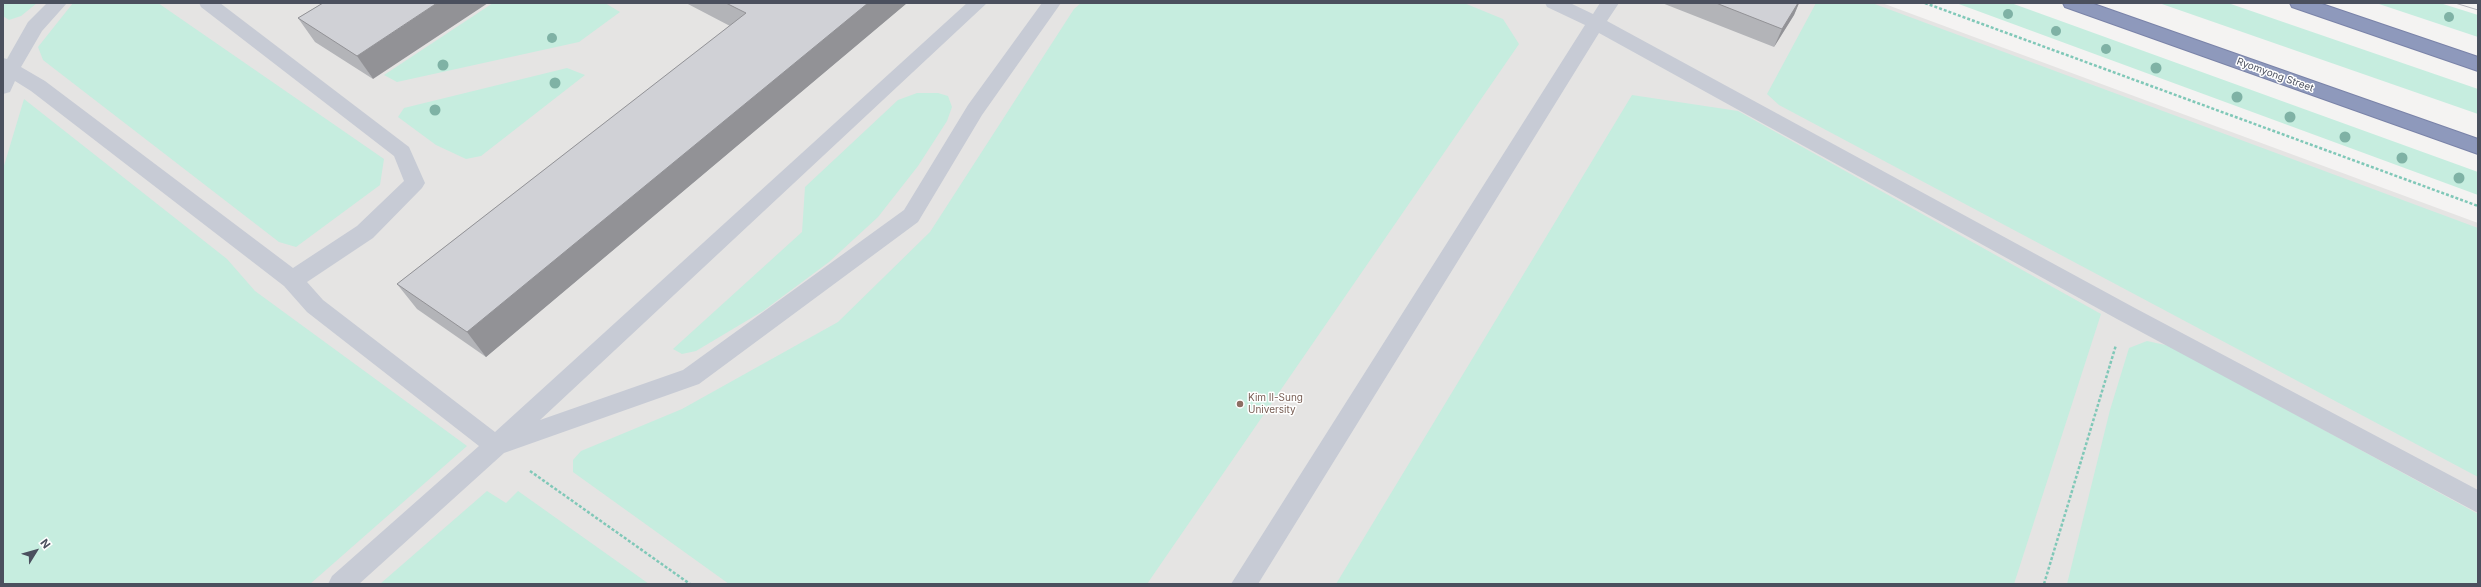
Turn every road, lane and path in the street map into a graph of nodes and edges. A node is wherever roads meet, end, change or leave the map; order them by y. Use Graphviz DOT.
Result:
graph roads {
  1 [pos="58,3"];
  2 [pos="208,3"];
  3 [pos="978,3"];
  4 [pos="1052,3"];
  5 [pos="1554,3"];
  6 [pos="1610,3"];
  7 [pos="1926,3"];
  8 [pos="2072,3"];
  9 [pos="2299,3"];
  10 [pos="1596,23"];
  11 [pos="2478,64"];
  12 [pos="5,74"];
  13 [pos="2478,147"];
  14 [pos="2478,206"];
  15 [pos="292,280"];
  16 [pos="2125,313"];
  17 [pos="496,446"];
  18 [pos="2478,502"];
  19 [pos="341,584"];
  20 [pos="690,584"];
  21 [pos="1244,584"];
  22 [pos="2044,584"];
  1 -- 12 [label="lane"];
  2 -- 15 [label="lane"];
  3 -- 17 [label="lane"];
  4 -- 17 [label="lane"];
  5 -- 10 [label="lane"];
  6 -- 10 [label="lane"];
  7 -- 14 [label="path"];
  8 -- 13 [label="highway, Ryomyong Street"];
  9 -- 11 [label="highway"];
  10 -- 16 [label="lane"];
  10 -- 21 [label="lane"];
  12 -- 15 [label="lane"];
  15 -- 17 [label="lane"];
  16 -- 18 [label="lane"];
  16 -- 22 [label="path"];
  17 -- 19 [label="lane"];
  17 -- 20 [label="path"];
}
